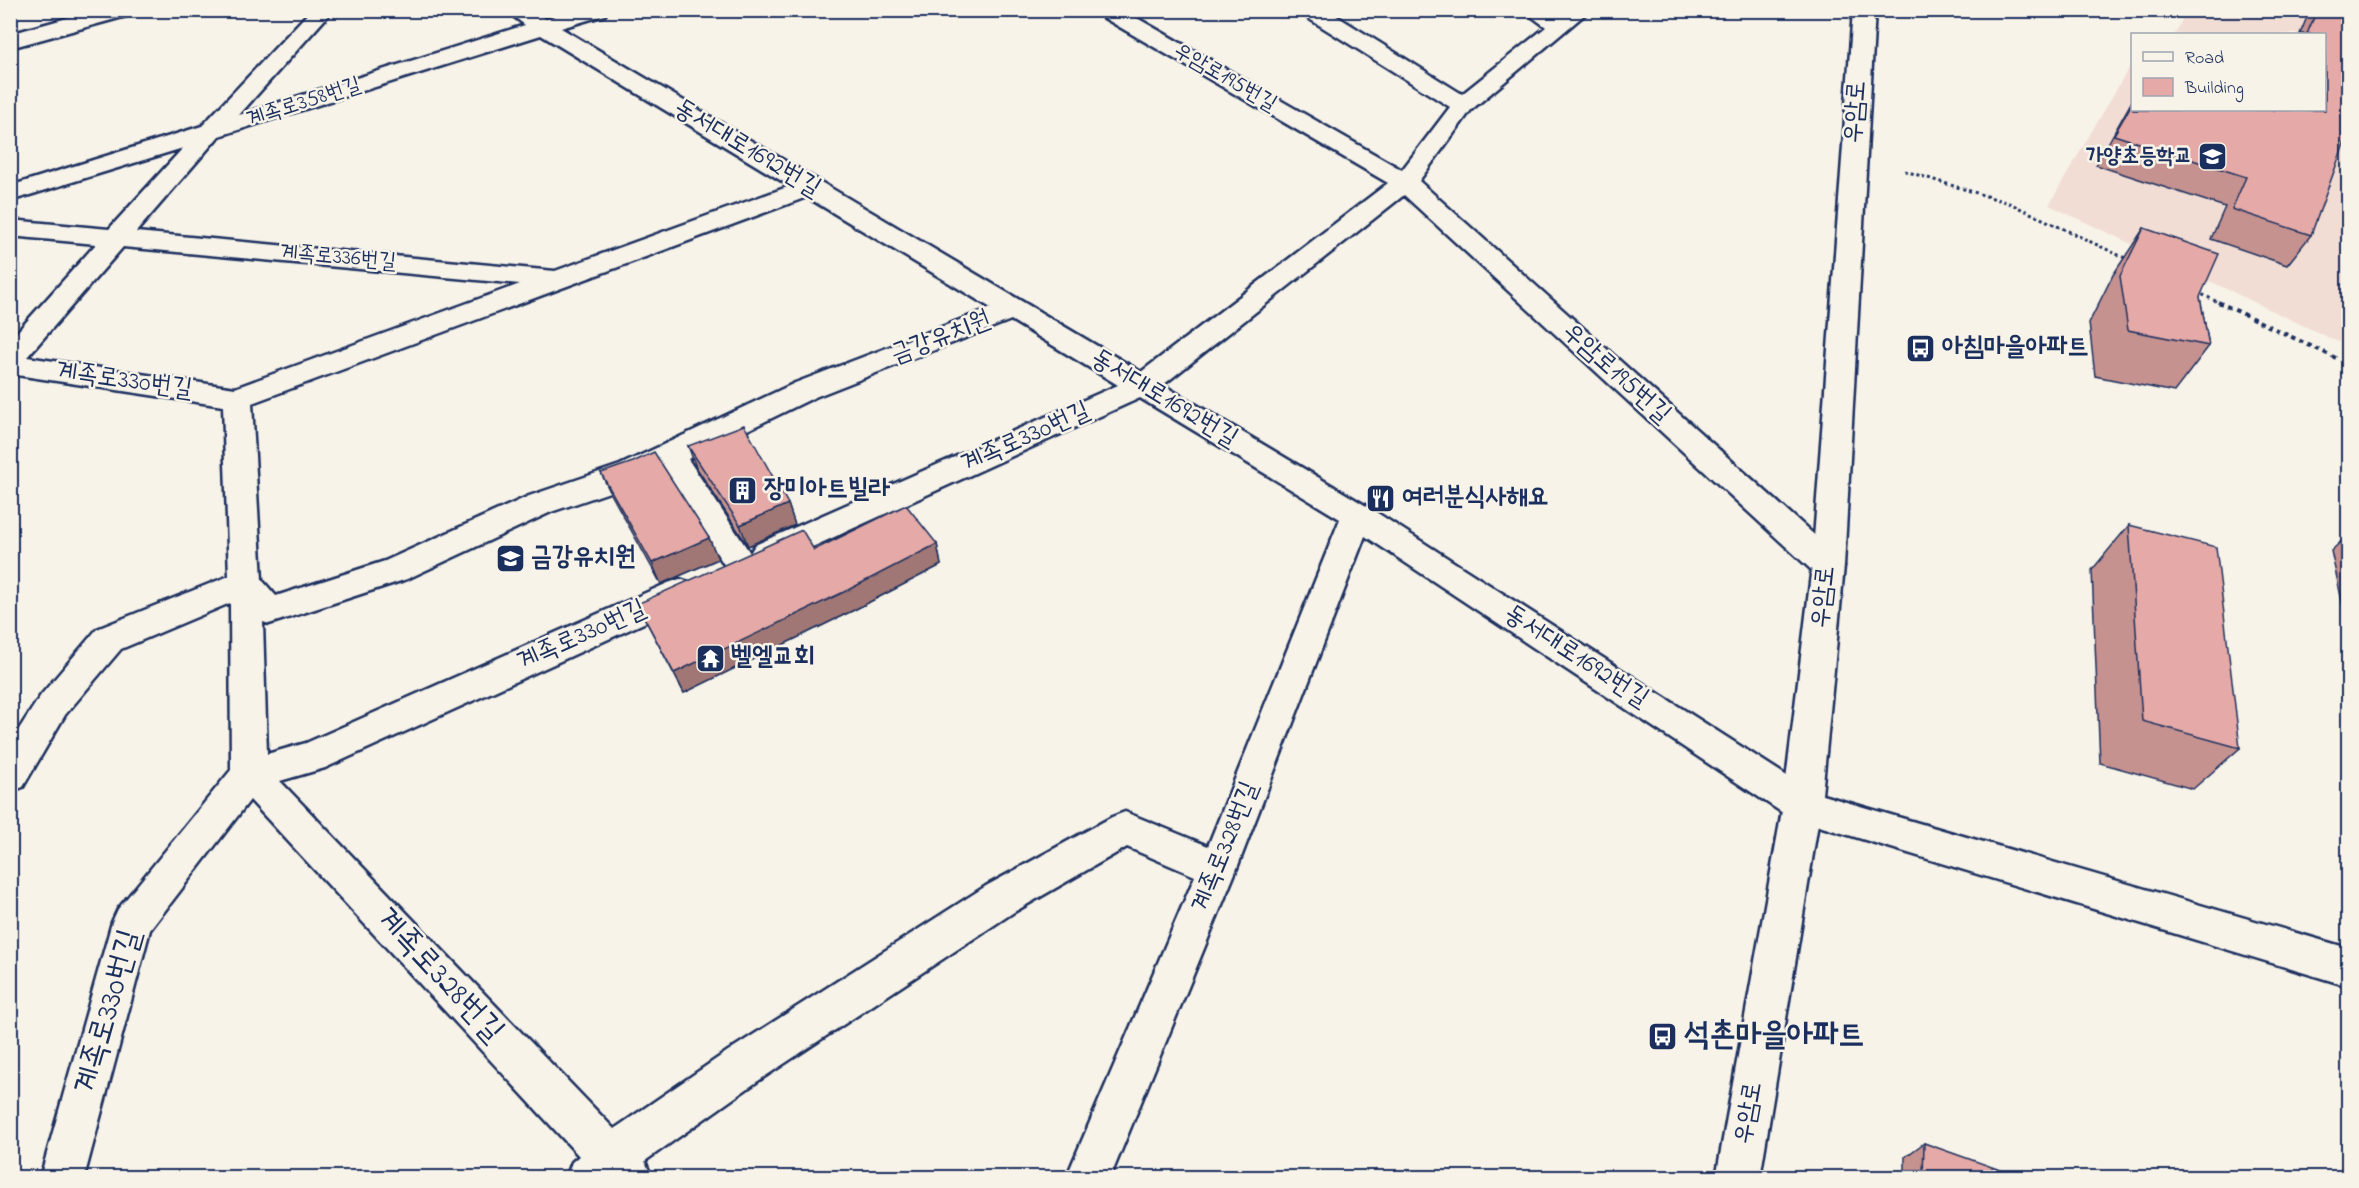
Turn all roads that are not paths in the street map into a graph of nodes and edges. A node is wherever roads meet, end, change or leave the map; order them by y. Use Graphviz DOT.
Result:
graph roads {
  1 [pos="122,10"];
  2 [pos="323,10"];
  3 [pos="515,10"];
  4 [pos="597,10"];
  5 [pos="1107,10"];
  6 [pos="1311,10"];
  7 [pos="1533,10"];
  8 [pos="1580,10"];
  9 [pos="1864,10"];
  10 [pos="1561,26"];
  11 [pos="543,27"];
  12 [pos="10,41"];
  13 [pos="1463,105"];
  14 [pos="208,134"];
  15 [pos="1405,182"];
  16 [pos="810,187"];
  17 [pos="10,194"];
  18 [pos="10,228"];
  19 [pos="116,237"];
  20 [pos="561,280"];
  21 [pos="1014,309"];
  22 [pos="10,358"];
  23 [pos="10,364"];
  24 [pos="1142,386"];
  25 [pos="237,398"];
  26 [pos="669,454"];
  27 [pos="1357,515"];
  28 [pos="741,565"];
  29 [pos="1828,566"];
  30 [pos="246,583"];
  31 [pos="249,774"];
  32 [pos="10,776"];
  33 [pos="1802,805"];
  34 [pos="1218,868"];
  35 [pos="2349,967"];
  36 [pos="610,1171"];
  37 [pos="62,1178"];
  38 [pos="1088,1178"];
  39 [pos="1738,1178"];
  1 -- 12 [label="street"];
  2 -- 14 [label="street"];
  3 -- 11 [label="street, 동서대로1692번길"];
  4 -- 11 [label="street, 계족로358번길"];
  5 -- 15 [label="street, 우암로195번길"];
  6 -- 13 [label="street"];
  7 -- 10 [label="street"];
  8 -- 10 [label="street"];
  9 -- 29 [label="street, 우암로"];
  10 -- 13 [label="street"];
  11 -- 14 [label="street, 계족로358번길"];
  11 -- 16 [label="street, 동서대로1692번길"];
  13 -- 15 [label="street"];
  14 -- 17 [label="street, 계족로358번길"];
  14 -- 19 [label="street"];
  15 -- 24 [label="street"];
  15 -- 29 [label="street, 우암로195번길"];
  16 -- 20 [label="street, 계족로330번길"];
  16 -- 21 [label="street, 동서대로1692번길"];
  18 -- 19 [label="street, 계족로336번길"];
  19 -- 20 [label="street, 계족로336번길"];
  19 -- 22 [label="street"];
  20 -- 25 [label="street, 계족로330번길"];
  21 -- 24 [label="street, 동서대로1692번길"];
  21 -- 26 [label="street, 금강유치원"];
  23 -- 25 [label="street, 계족로330번길"];
  24 -- 27 [label="street, 동서대로1692번길"];
  24 -- 28 [label="street, 계족로330번길"];
  25 -- 30 [label="street"];
  26 -- 28 [label="street"];
  26 -- 30 [label="street, 금강유치원"];
  27 -- 33 [label="street, 동서대로1692번길"];
  27 -- 34 [label="street, 계족로328번길"];
  28 -- 31 [label="street, 계족로330번길"];
  29 -- 33 [label="street, 우암로"];
  30 -- 31 [label="street"];
  30 -- 32 [label="street"];
  31 -- 36 [label="street, 계족로328번길"];
  31 -- 37 [label="street, 계족로330번길"];
  33 -- 35 [label="street, 동서대로1692번길"];
  33 -- 39 [label="street, 우암로"];
  34 -- 36 [label="street"];
  34 -- 38 [label="street, 계족로328번길"];
}
